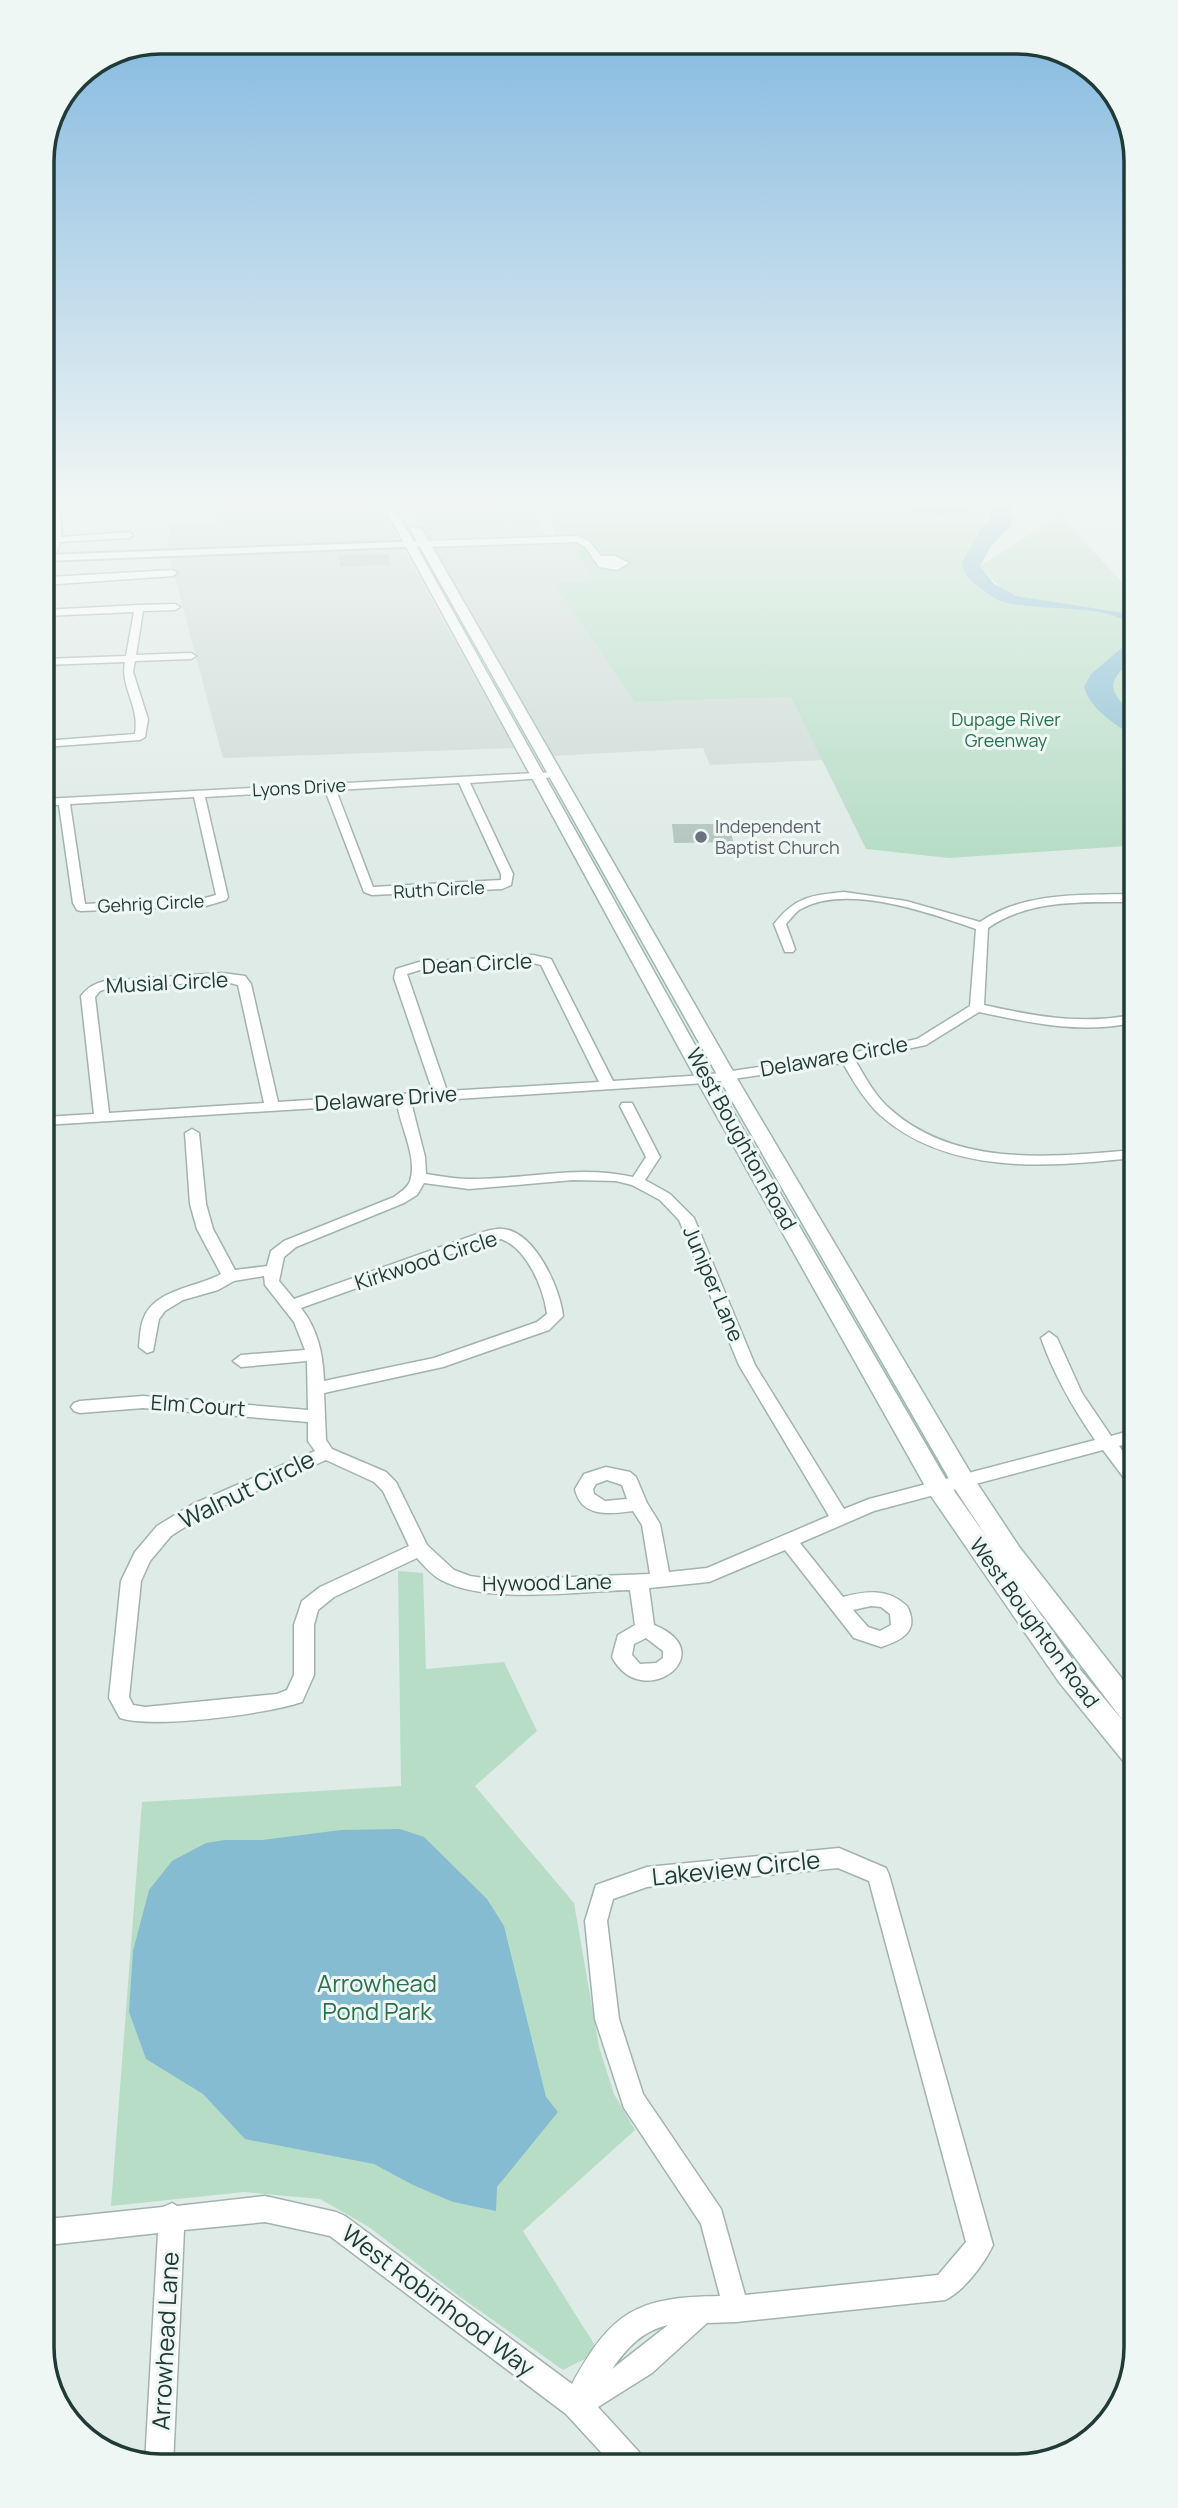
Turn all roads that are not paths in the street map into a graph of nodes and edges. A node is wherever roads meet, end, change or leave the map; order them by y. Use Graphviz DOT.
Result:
graph roads {
  1 [pos="138,616"];
  2 [pos="454,616"];
  3 [pos="461,616"];
  4 [pos="191,656"];
  5 [pos="131,658"];
  6 [pos="54,662"];
  7 [pos="518,739"];
  8 [pos="537,739"];
  9 [pos="54,743"];
  10 [pos="547,775"];
  11 [pos="463,779"];
  12 [pos="329,786"];
  13 [pos="199,793"];
  14 [pos="64,801"];
  15 [pos="54,802"];
  16 [pos="568,828"];
  17 [pos="585,828"];
  18 [pos="1124,899"];
  19 [pos="982,926"];
  20 [pos="789,949"];
  21 [pos="977,1008"];
  22 [pos="1124,1021"];
  23 [pos="847,1058"];
  24 [pos="716,1077"];
  25 [pos="608,1085"];
  26 [pos="441,1095"];
  27 [pos="404,1099"];
  28 [pos="627,1106"];
  29 [pos="272,1107"];
  30 [pos="102,1117"];
  31 [pos="54,1120"];
  32 [pos="192,1133"];
  33 [pos="1124,1155"];
  34 [pos="421,1178"];
  35 [pos="637,1182"];
  36 [pos="272,1270"];
  37 [pos="230,1276"];
  38 [pos="291,1306"];
  39 [pos="1049,1338"];
  40 [pos="148,1347"];
  41 [pos="314,1354"];
  42 [pos="241,1361"];
  43 [pos="316,1390"];
  44 [pos="80,1407"];
  45 [pos="315,1417"];
  46 [pos="1124,1438"];
  47 [pos="1106,1443"];
  48 [pos="326,1452"];
  49 [pos="1124,1466"];
  50 [pos="964,1482"];
  51 [pos="938,1487"];
  52 [pos="638,1504"];
  53 [pos="840,1518"];
  54 [pos="788,1541"];
  55 [pos="420,1549"];
  56 [pos="661,1580"];
  57 [pos="639,1582"];
  58 [pos="839,1606"];
  59 [pos="645,1629"];
  60 [pos="1124,1701"];
  61 [pos="1124,1742"];
  62 [pos="172,2216"];
  63 [pos="54,2231"];
  64 [pos="737,2309"];
  65 [pos="576,2404"];
  66 [pos="160,2454"];
  67 [pos="622,2454"];
  1 -- 5 [label="street"];
  2 -- 7 [label="main road, West Boughton Road"];
  3 -- 8 [label="main road, West Boughton Road"];
  4 -- 5 [label="street"];
  5 -- 6 [label="street"];
  5 -- 9 [label="street"];
  7 -- 8 [label="street"];
  7 -- 10 [label="main road, West Boughton Road"];
  8 -- 10 [label="main road, West Boughton Road"];
  10 -- 11 [label="street, Lyons Drive"];
  10 -- 16 [label="main road, West Boughton Road"];
  10 -- 17 [label="main road, West Boughton Road"];
  11 -- 12 [label="street, Lyons Drive"];
  11 -- 12 [label="street, Ruth Circle"];
  12 -- 13 [label="street, Lyons Drive"];
  13 -- 14 [label="street, Lyons Drive"];
  13 -- 14 [label="street, Gehrig Circle"];
  14 -- 15 [label="street, Lyons Drive"];
  16 -- 17 [label="street"];
  16 -- 24 [label="main road, West Boughton Road"];
  17 -- 24 [label="main road, West Boughton Road"];
  18 -- 19 [label="street"];
  19 -- 20 [label="street"];
  19 -- 21 [label="street"];
  21 -- 22 [label="street"];
  21 -- 23 [label="street, Delaware Circle"];
  23 -- 24 [label="street, Delaware Circle"];
  23 -- 33 [label="street"];
  24 -- 25 [label="street, Delaware Drive"];
  24 -- 50 [label="main road, West Boughton Road"];
  24 -- 51 [label="main road, West Boughton Road"];
  25 -- 26 [label="street, Delaware Drive"];
  25 -- 26 [label="street, Dean Circle"];
  26 -- 27 [label="street, Delaware Drive"];
  27 -- 29 [label="street, Delaware Drive"];
  27 -- 34 [label="street"];
  28 -- 35 [label="street"];
  29 -- 30 [label="street, Delaware Drive"];
  29 -- 30 [label="street, Musial Circle"];
  30 -- 31 [label="street, Delaware Drive"];
  32 -- 37 [label="street"];
  34 -- 35 [label="street, Juniper Lane"];
  34 -- 36 [label="street"];
  35 -- 53 [label="street, Juniper Lane"];
  36 -- 37 [label="street"];
  36 -- 38 [label="street"];
  37 -- 40 [label="street"];
  38 -- 41 [label="street"];
  38 -- 43 [label="street, Kirkwood Circle"];
  39 -- 47 [label="street"];
  41 -- 42 [label="street"];
  41 -- 43 [label="street"];
  43 -- 45 [label="street"];
  44 -- 45 [label="street, Elm Court"];
  45 -- 48 [label="street"];
  46 -- 47 [label="street"];
  47 -- 49 [label="street"];
  47 -- 50 [label="street"];
  48 -- 55 [label="street, Hywood Lane"];
  48 -- 55 [label="street, Walnut Circle"];
  50 -- 51 [label="street"];
  50 -- 60 [label="main road, West Boughton Road"];
  51 -- 53 [label="street, Hywood Lane"];
  51 -- 61 [label="main road, West Boughton Road"];
  52 -- 56 [label="street"];
  53 -- 54 [label="street, Hywood Lane"];
  54 -- 56 [label="street, Hywood Lane"];
  54 -- 58 [label="street"];
  55 -- 57 [label="street, Hywood Lane"];
  56 -- 57 [label="street, Hywood Lane"];
  57 -- 59 [label="street"];
  62 -- 63 [label="street, West Robinhood Way"];
  62 -- 65 [label="street, West Robinhood Way"];
  62 -- 66 [label="street, Arrowhead Lane"];
  64 -- 64 [label="street, Lakeview Circle"];
  64 -- 65 [label="street, Lakeview Circle"];
  65 -- 67 [label="street, West Robinhood Way"];
}
